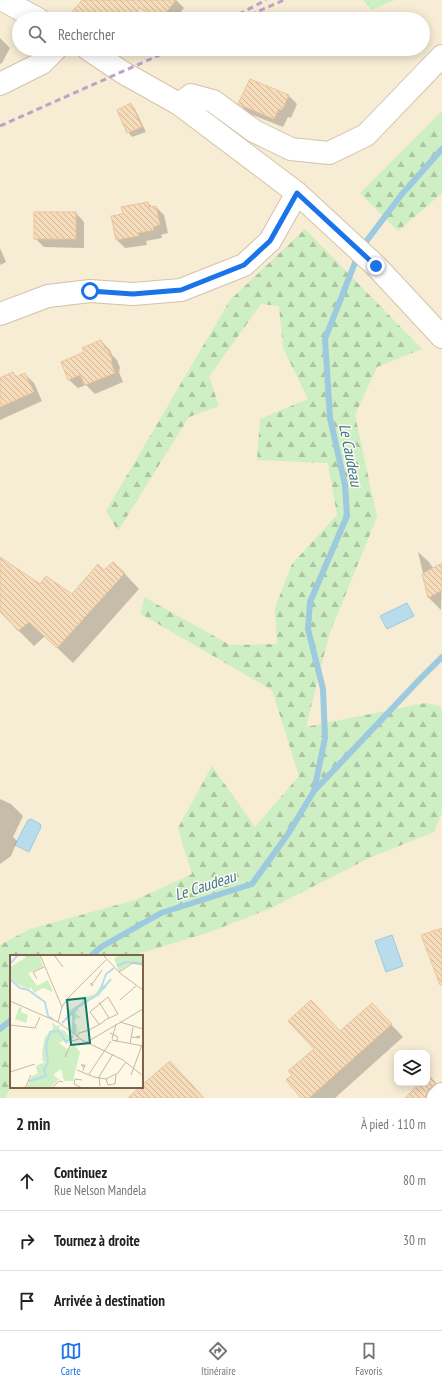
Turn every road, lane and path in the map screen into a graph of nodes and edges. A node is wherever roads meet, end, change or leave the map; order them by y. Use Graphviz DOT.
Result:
graph roads {
  1 [pos="3,0"];
  2 [pos="25,12"];
  3 [pos="49,56"];
  4 [pos="98,56"];
  5 [pos="442,56"];
  6 [pos="0,84"];
  7 [pos="180,104"];
  8 [pos="297,193"];
  9 [pos="0,314"];
  10 [pos="442,337"];
  11 [pos="442,1094"];
  12 [pos="438,1098"];
  1 -- 2 [label="street"];
  3 -- 6 [label="street"];
  4 -- 7 [label="street"];
  5 -- 7 [label="street"];
  7 -- 8 [label="street"];
  8 -- 9 [label="street"];
  8 -- 10 [label="street"];
  11 -- 12 [label="street"];
}
